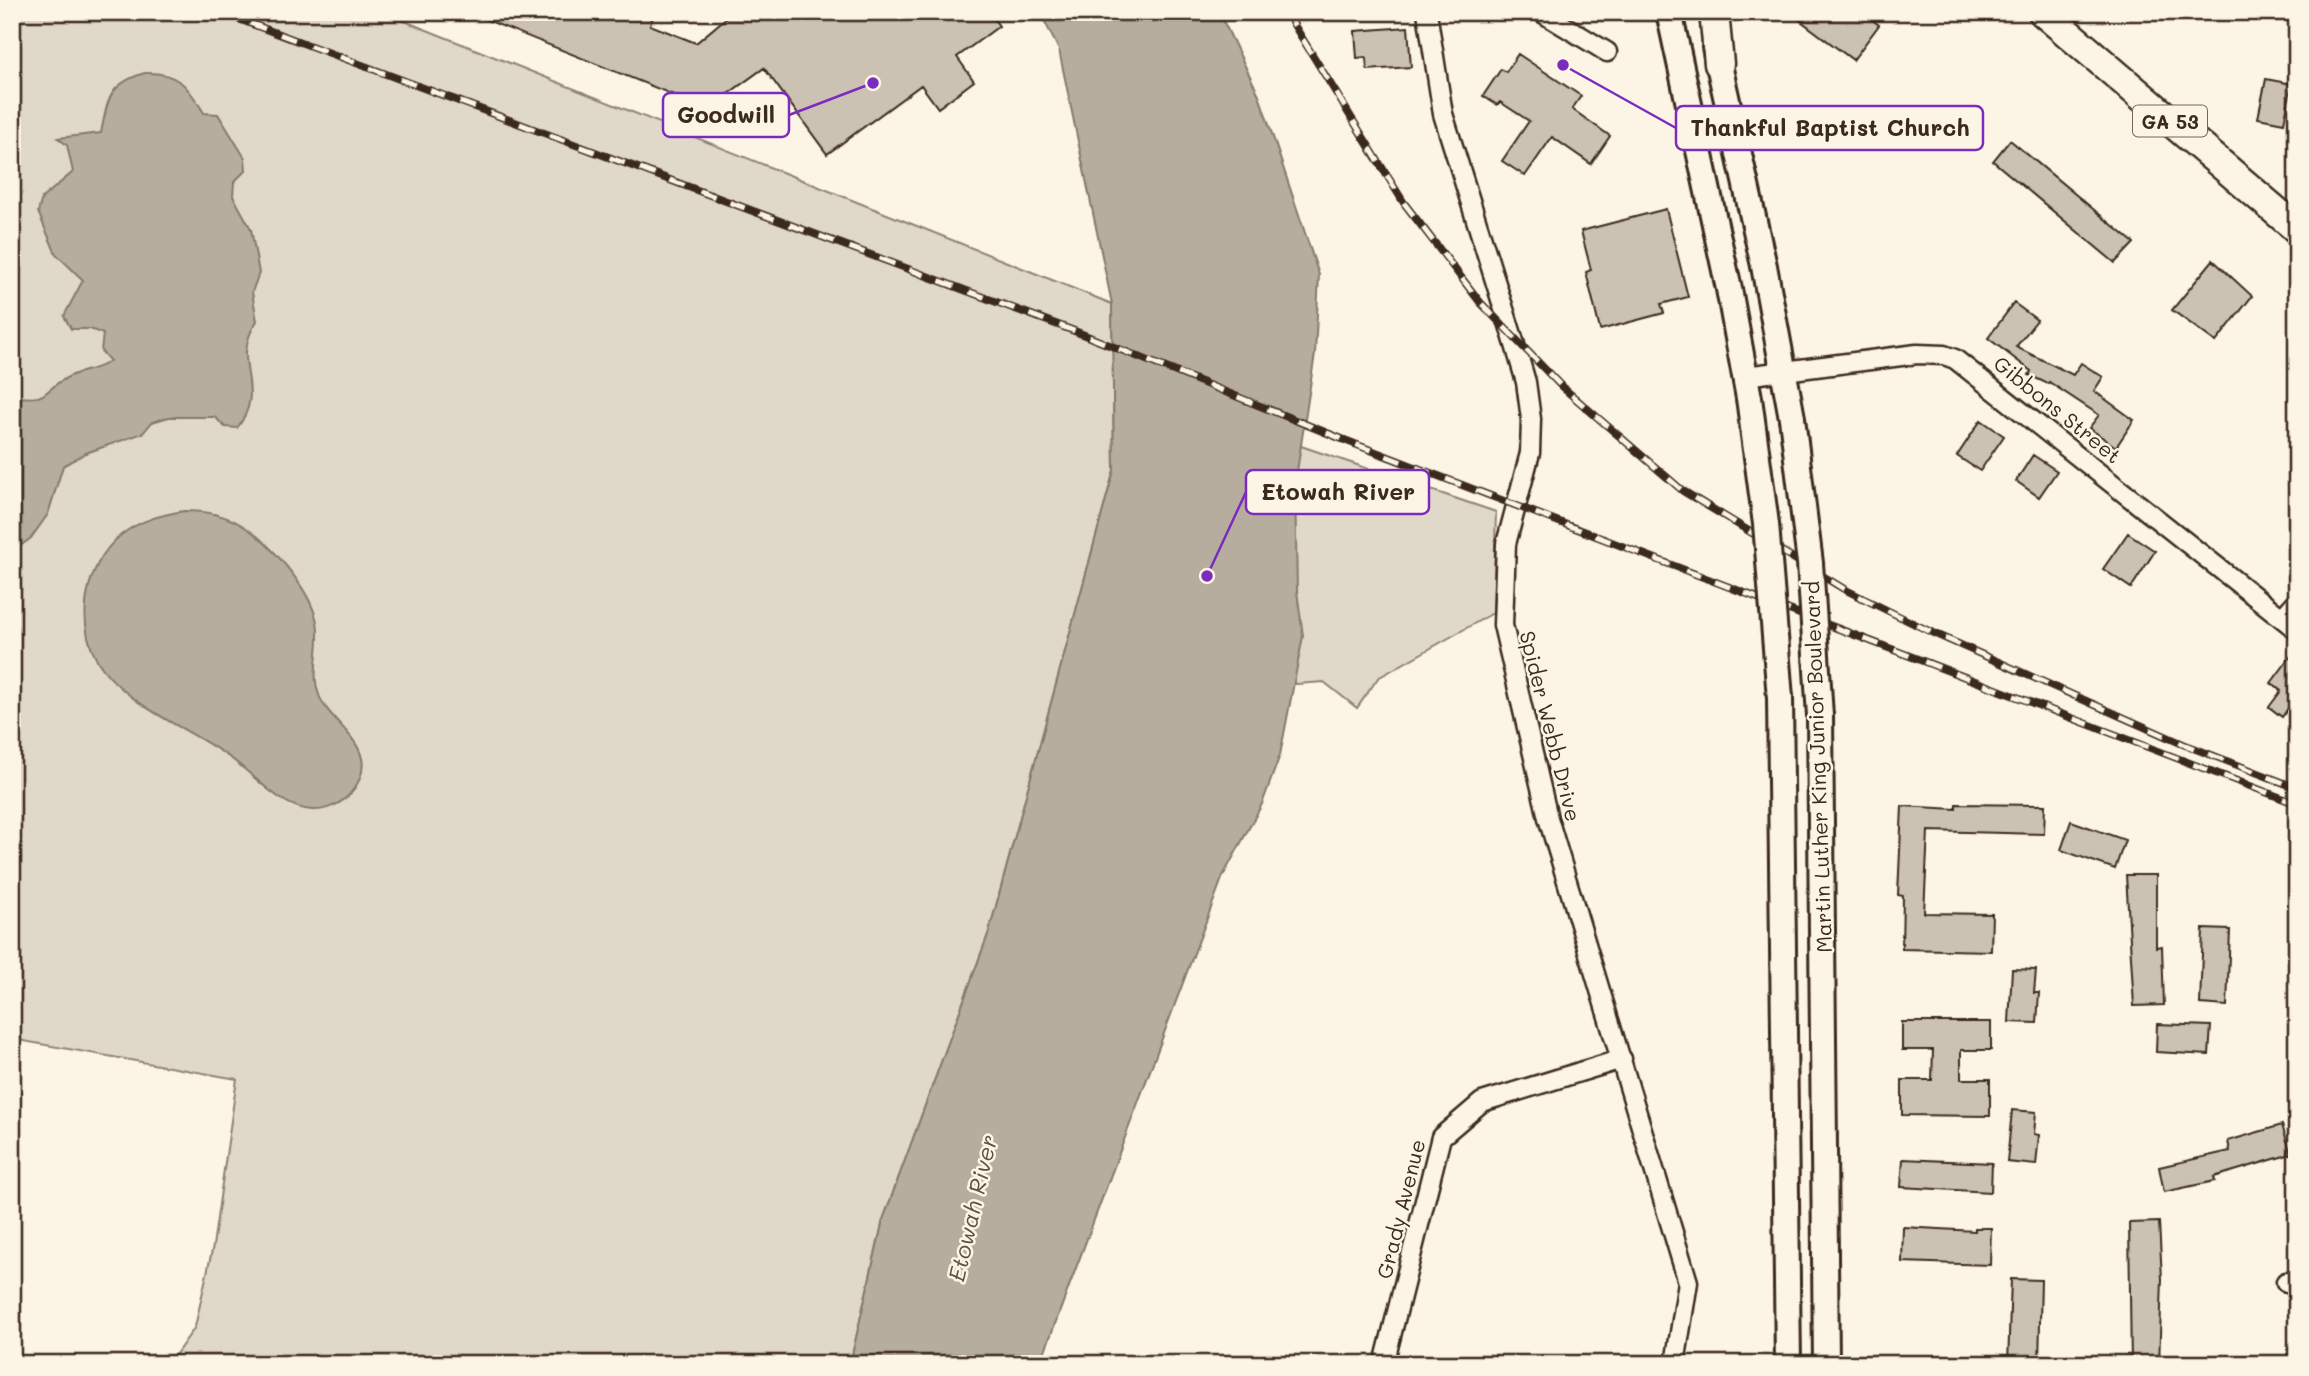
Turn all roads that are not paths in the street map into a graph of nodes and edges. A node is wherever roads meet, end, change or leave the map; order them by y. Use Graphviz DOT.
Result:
graph roads {
  1 [pos="1427,12"];
  2 [pos="1541,12"];
  3 [pos="1669,12"];
  4 [pos="1708,12"];
  5 [pos="1714,12"];
  6 [pos="2043,12"];
  7 [pos="1607,51"];
  8 [pos="1719,64"];
  9 [pos="2297,229"];
  10 [pos="1783,371"];
  11 [pos="1747,387"];
  12 [pos="2297,601"];
  13 [pos="2290,624"];
  14 [pos="1622,1059"];
  15 [pos="1384,1364"];
  16 [pos="1675,1364"];
  17 [pos="1788,1364"];
  18 [pos="1826,1364"];
  1 -- 14 [label="street, Spider Webb Drive"];
  2 -- 7 [label="street"];
  3 -- 11 [label="main road, Martin Luther King Junior Boulevard"];
  4 -- 8 [label="main road, Martin Luther King Junior Boulevard"];
  5 -- 8 [label="main road"];
  6 -- 9 [label="main road, GA 53"];
  8 -- 10 [label="main road, Martin Luther King Junior Boulevard"];
  10 -- 11 [label="street, Gibbons Street"];
  10 -- 13 [label="street, Gibbons Street"];
  10 -- 18 [label="main road, Martin Luther King Junior Boulevard, bridge"];
  11 -- 17 [label="main road, Martin Luther King Junior Boulevard, bridge"];
  12 -- 13 [label="street"];
  14 -- 15 [label="street, Grady Avenue"];
  14 -- 16 [label="street, Spider Webb Drive"];
}
